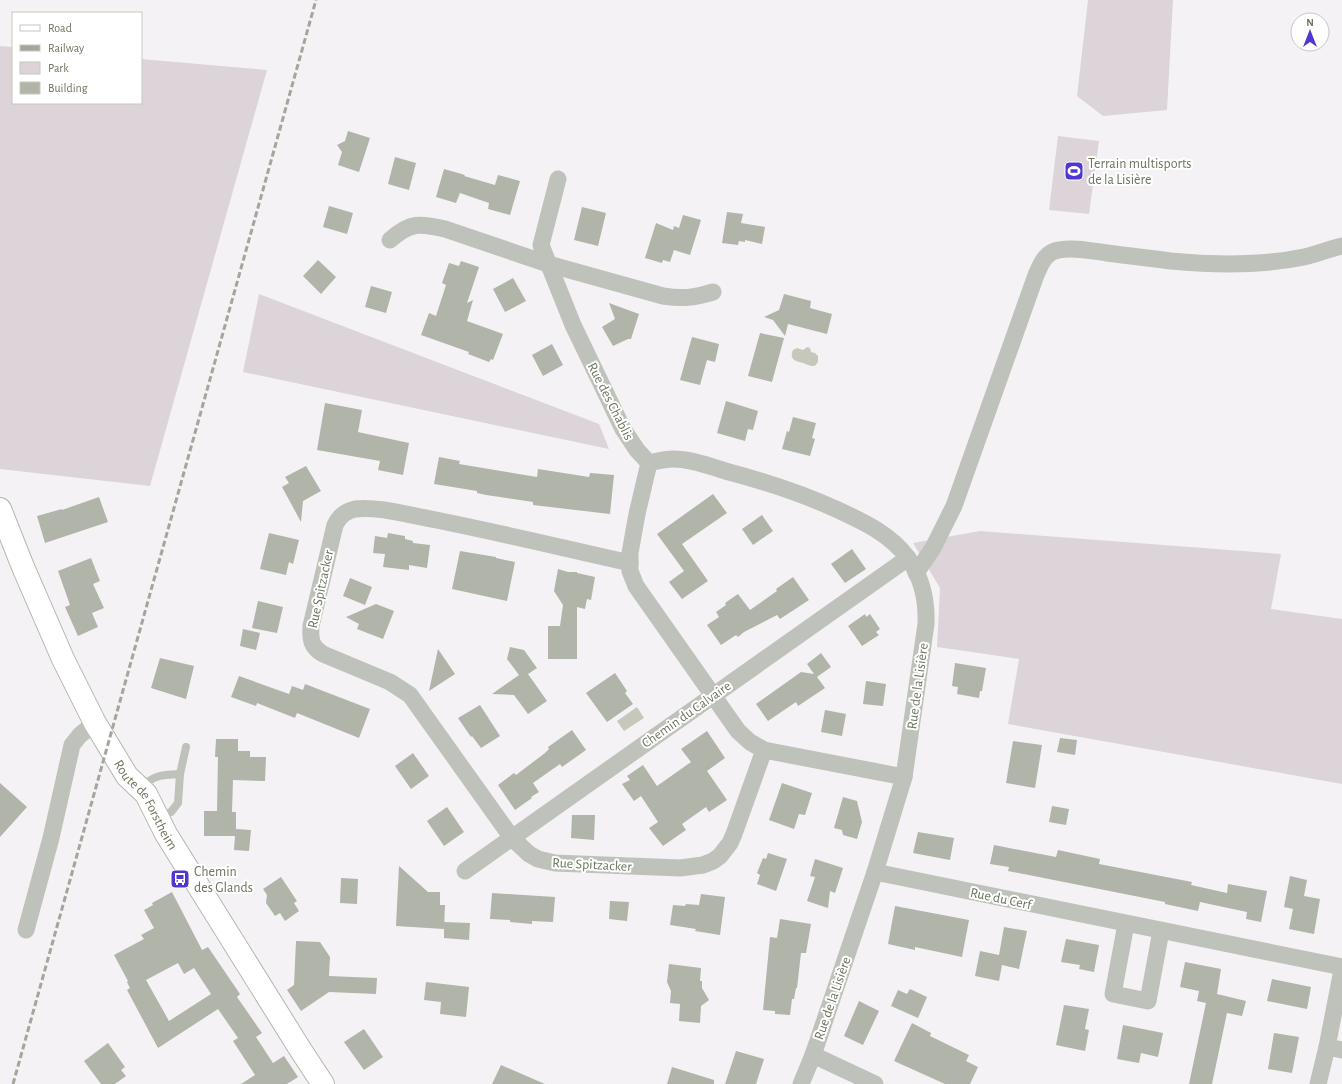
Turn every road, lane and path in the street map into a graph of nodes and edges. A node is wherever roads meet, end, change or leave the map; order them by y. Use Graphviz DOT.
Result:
graph roads {
  1 [pos="558,179"];
  2 [pos="390,240"];
  3 [pos="1342,246"];
  4 [pos="548,264"];
  5 [pos="713,292"];
  6 [pos="649,463"];
  7 [pos="0,509"];
  8 [pos="630,563"];
  9 [pos="912,565"];
  10 [pos="712,696"];
  11 [pos="95,723"];
  12 [pos="186,747"];
  13 [pos="764,750"];
  14 [pos="180,774"];
  15 [pos="904,777"];
  16 [pos="140,787"];
  17 [pos="158,817"];
  18 [pos="512,838"];
  19 [pos="465,871"];
  20 [pos="875,872"];
  21 [pos="1126,924"];
  22 [pos="26,930"];
  23 [pos="1161,931"];
  24 [pos="1342,967"];
  25 [pos="1342,970"];
  26 [pos="1335,1049"];
  27 [pos="813,1055"];
  28 [pos="324,1084"];
  29 [pos="801,1084"];
  30 [pos="875,1084"];
  31 [pos="1318,1084"];
  1 -- 4 [label="street, Rue des Chablis"];
  2 -- 4 [label="street"];
  3 -- 9 [label="street"];
  4 -- 5 [label="street"];
  4 -- 6 [label="street, Rue des Chablis"];
  6 -- 8 [label="street"];
  6 -- 9 [label="street, Rue de la Lisière"];
  7 -- 11 [label="street, Route de Forstheim"];
  8 -- 10 [label="street"];
  8 -- 18 [label="street, Rue Spitzacker"];
  9 -- 10 [label="street, Chemin du Calvaire"];
  9 -- 15 [label="street, Rue de la Lisière"];
  10 -- 13 [label="street"];
  10 -- 18 [label="street, Chemin du Calvaire"];
  11 -- 16 [label="street, Route de Forstheim"];
  11 -- 22 [label="street"];
  12 -- 14 [label="lane"];
  13 -- 15 [label="street"];
  13 -- 18 [label="street, Rue Spitzacker"];
  14 -- 16 [label="lane"];
  14 -- 17 [label="lane"];
  15 -- 20 [label="street, Rue de la Lisière"];
  16 -- 17 [label="street, Route de Forstheim"];
  17 -- 28 [label="street, Route de Forstheim"];
  18 -- 19 [label="street, Chemin du Calvaire"];
  20 -- 21 [label="street, Rue du Cerf"];
  20 -- 27 [label="street, Rue de la Lisière"];
  21 -- 23 [label="street, Rue du Cerf"];
  21 -- 23 [label="street"];
  23 -- 24 [label="street, Rue du Cerf"];
  25 -- 26 [label="street"];
  26 -- 31 [label="street"];
  27 -- 29 [label="street, Rue de la Lisière"];
  27 -- 30 [label="street"];
}
